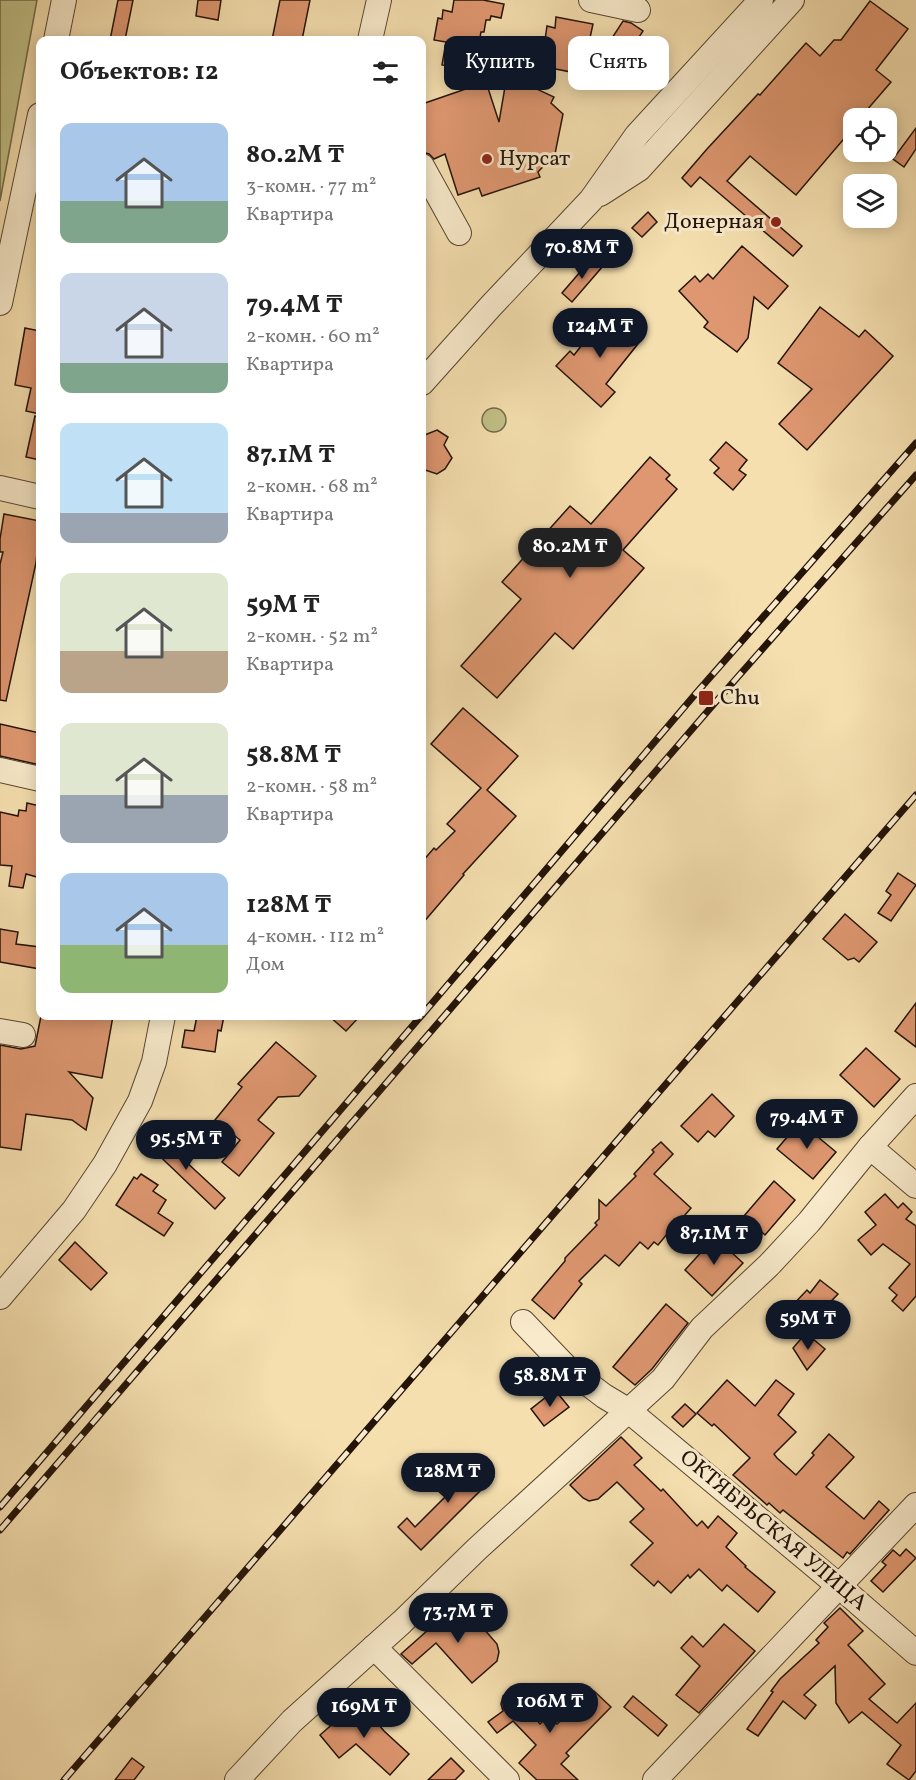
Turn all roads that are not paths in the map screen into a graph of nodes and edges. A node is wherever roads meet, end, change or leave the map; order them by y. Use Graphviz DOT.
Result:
graph roads {
  1 [pos="64,0"];
  2 [pos="379,0"];
  3 [pos="591,0"];
  4 [pos="761,0"];
  5 [pos="792,0"];
  6 [pos="638,10"];
  7 [pos="57,36"];
  8 [pos="371,36"];
  9 [pos="36,134"];
  10 [pos="426,173"];
  11 [pos="591,200"];
  12 [pos="459,233"];
  13 [pos="0,303"];
  14 [pos="426,379"];
  15 [pos="0,488"];
  16 [pos="36,496"];
  17 [pos="0,770"];
  18 [pos="36,778"];
  19 [pos="162,1020"];
  20 [pos="916,1096"];
  21 [pos="870,1147"];
  22 [pos="916,1186"];
  23 [pos="0,1297"];
  24 [pos="522,1322"];
  25 [pos="629,1411"];
  26 [pos="916,1505"];
  27 [pos="839,1586"];
  28 [pos="374,1647"];
  29 [pos="916,1653"];
  30 [pos="237,1780"];
  31 [pos="507,1780"];
  32 [pos="655,1780"];
  1 -- 7 [label="street"];
  2 -- 8 [label="street"];
  3 -- 6 [label="street"];
  4 -- 11 [label="street"];
  5 -- 11 [label="street"];
  9 -- 13 [label="street"];
  10 -- 12 [label="street"];
  11 -- 14 [label="street"];
  15 -- 16 [label="street"];
  17 -- 18 [label="street"];
  19 -- 23 [label="street"];
  20 -- 21 [label="street"];
  21 -- 22 [label="street"];
  21 -- 25 [label="street"];
  24 -- 25 [label="street, ОКТЯБРЬСКАЯ УЛИЦА"];
  25 -- 27 [label="street, ОКТЯБРЬСКАЯ УЛИЦА"];
  25 -- 28 [label="street"];
  26 -- 27 [label="street"];
  27 -- 29 [label="street, ОКТЯБРЬСКАЯ УЛИЦА"];
  27 -- 32 [label="street"];
  28 -- 30 [label="street"];
  28 -- 31 [label="street"];
}
